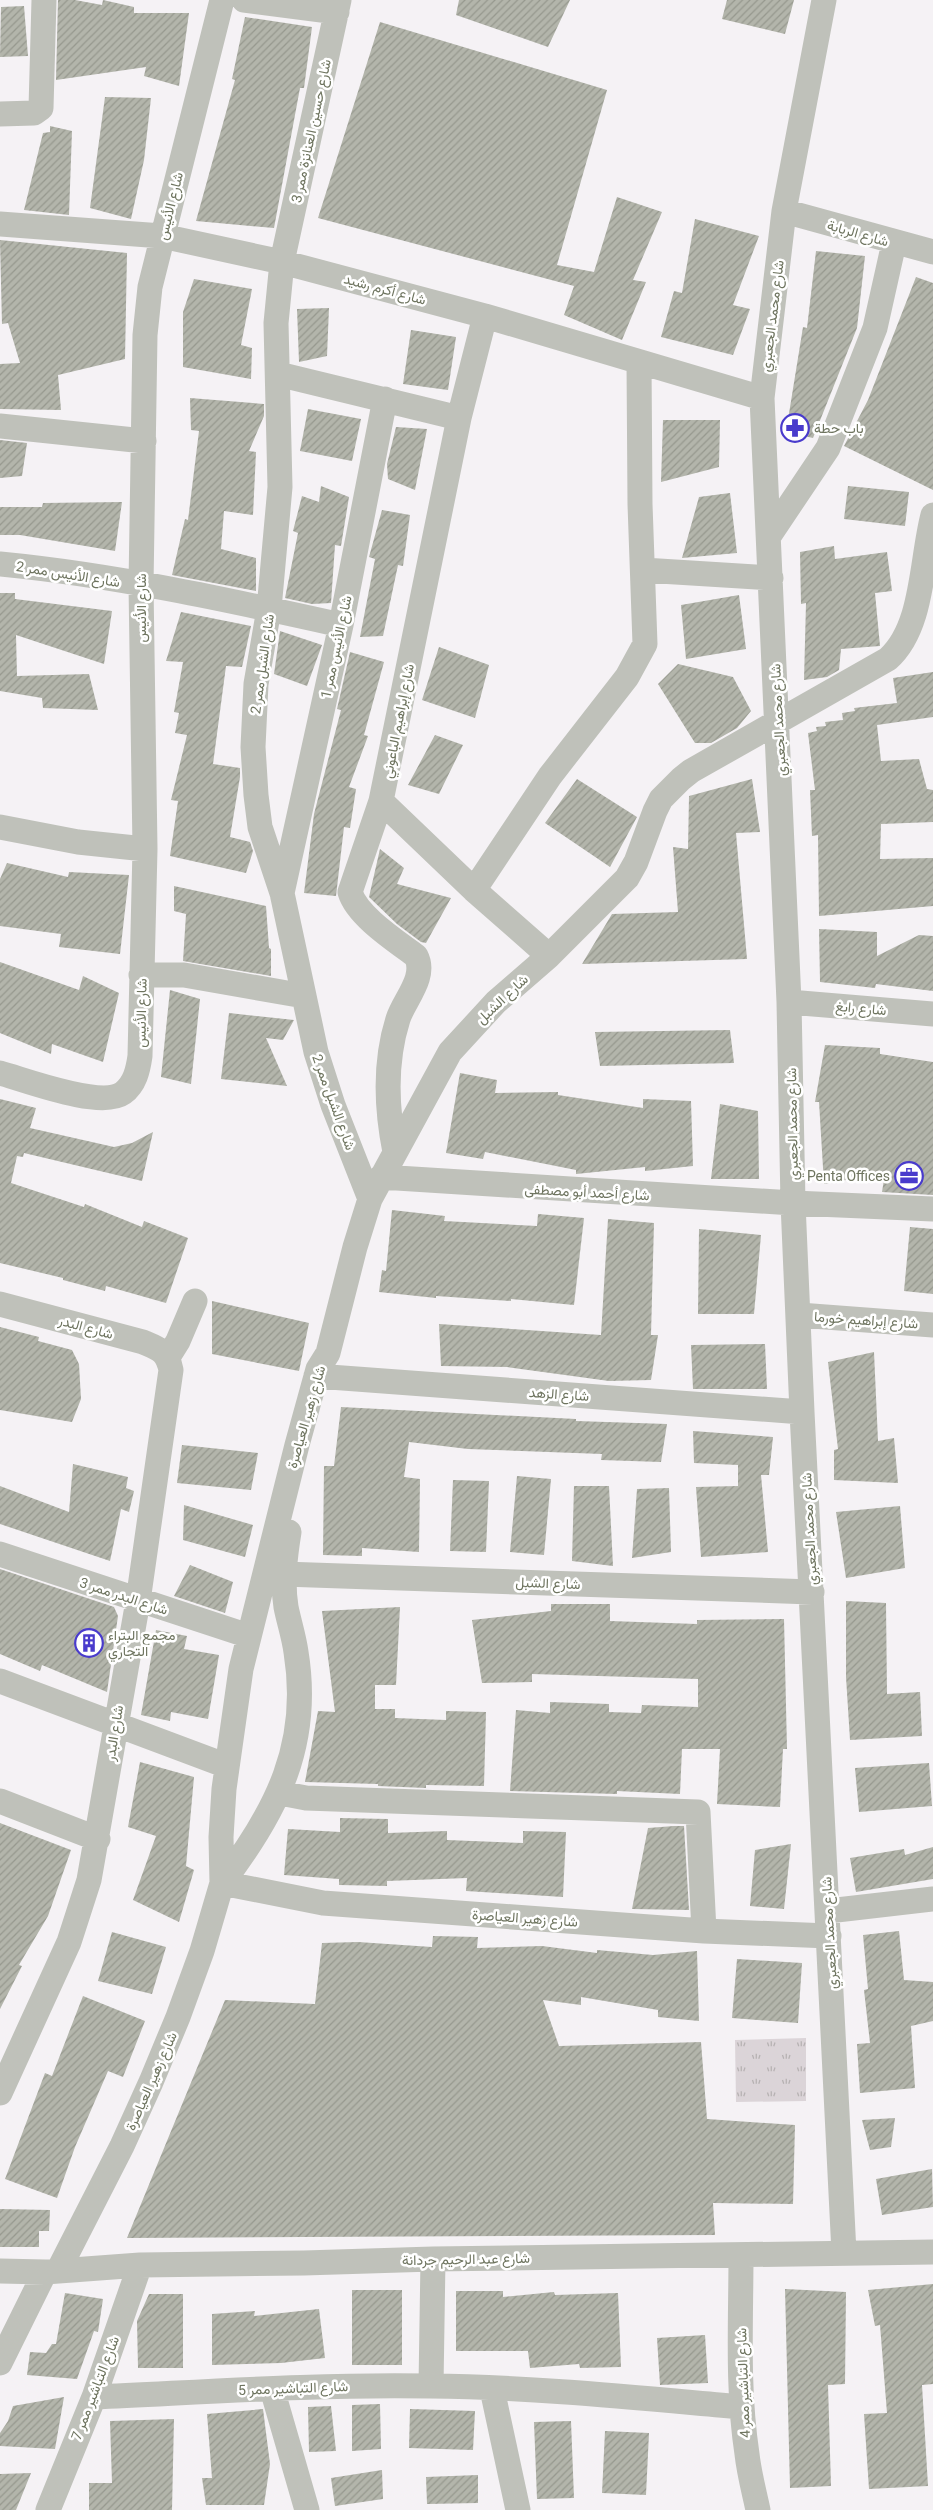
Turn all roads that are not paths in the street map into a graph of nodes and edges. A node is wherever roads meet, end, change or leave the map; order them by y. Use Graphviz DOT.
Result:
graph roads {
  1 [pos="44,0"];
  2 [pos="222,0"];
  3 [pos="244,0"];
  4 [pos="824,0"];
  5 [pos="338,6"];
  6 [pos="0,114"];
  7 [pos="784,211"];
  8 [pos="0,224"];
  9 [pos="162,236"];
  10 [pos="894,243"];
  11 [pos="933,252"];
  12 [pos="282,262"];
  13 [pos="484,316"];
  14 [pos="638,362"];
  15 [pos="278,374"];
  16 [pos="762,398"];
  17 [pos="385,399"];
  18 [pos="459,418"];
  19 [pos="0,426"];
  20 [pos="144,442"];
  21 [pos="933,515"];
  22 [pos="768,536"];
  23 [pos="0,564"];
  24 [pos="643,570"];
  25 [pos="770,578"];
  26 [pos="141,585"];
  27 [pos="269,609"];
  28 [pos="341,625"];
  29 [pos="778,723"];
  30 [pos="382,800"];
  31 [pos="0,827"];
  32 [pos="145,849"];
  33 [pos="474,890"];
  34 [pos="282,893"];
  35 [pos="549,956"];
  36 [pos="142,975"];
  37 [pos="304,996"];
  38 [pos="789,1002"];
  39 [pos="933,1014"];
  40 [pos="0,1073"];
  41 [pos="395,1152"];
  42 [pos="376,1188"];
  43 [pos="793,1204"];
  44 [pos="933,1209"];
  45 [pos="196,1301"];
  46 [pos="0,1304"];
  47 [pos="799,1316"];
  48 [pos="933,1325"];
  49 [pos="328,1353"];
  50 [pos="168,1357"];
  51 [pos="322,1377"];
  52 [pos="802,1412"];
  53 [pos="288,1506"];
  54 [pos="0,1554"];
  55 [pos="283,1574"];
  56 [pos="812,1592"];
  57 [pos="138,1601"];
  58 [pos="249,1636"];
  59 [pos="0,1681"];
  60 [pos="115,1725"];
  61 [pos="227,1766"];
  62 [pos="280,1793"];
  63 [pos="0,1802"];
  64 [pos="98,1839"];
  65 [pos="222,1883"];
  66 [pos="933,1899"];
  67 [pos="828,1911"];
  68 [pos="704,1930"];
  69 [pos="829,1936"];
  70 [pos="10,2044"];
  71 [pos="0,2093"];
  72 [pos="933,2252"];
  73 [pos="844,2253"];
  74 [pos="741,2255"];
  75 [pos="433,2259"];
  76 [pos="140,2265"];
  77 [pos="0,2271"];
  78 [pos="51,2271"];
  79 [pos="0,2363"];
  80 [pos="431,2386"];
  81 [pos="272,2389"];
  82 [pos="492,2389"];
  83 [pos="94,2397"];
  84 [pos="742,2407"];
  85 [pos="48,2510"];
  86 [pos="306,2510"];
  87 [pos="518,2510"];
  88 [pos="758,2510"];
  1 -- 6 [label="street"];
  2 -- 9 [label="street, شارع الأنيس"];
  3 -- 5 [label="street"];
  4 -- 7 [label="street, شارع محمد الجعبري"];
  5 -- 12 [label="street, شارع حسين العنانزة ممر 3"];
  7 -- 10 [label="street, شارع الربابة"];
  7 -- 16 [label="street, شارع محمد الجعبري"];
  8 -- 9 [label="street, شارع أكرم رشيد"];
  9 -- 12 [label="street, شارع أكرم رشيد"];
  9 -- 20 [label="street, شارع الأنيس"];
  10 -- 11 [label="street, شارع الربابة"];
  10 -- 22 [label="street"];
  12 -- 13 [label="street, شارع أكرم رشيد"];
  12 -- 15 [label="street, شارع الشبل ممر 2"];
  13 -- 14 [label="street, شارع أكرم رشيد"];
  13 -- 18 [label="street, شارع إبراهيم الباعوني"];
  14 -- 16 [label="street, شارع أكرم رشيد"];
  14 -- 24 [label="street"];
  15 -- 17 [label="street"];
  15 -- 27 [label="street, شارع الشبل ممر 2"];
  16 -- 22 [label="street, شارع محمد الجعبري"];
  17 -- 18 [label="street"];
  17 -- 28 [label="street, شارع الأنيس ممر 1"];
  18 -- 30 [label="street, شارع إبراهيم الباعوني"];
  19 -- 20 [label="street"];
  20 -- 26 [label="street, شارع الأنيس"];
  21 -- 29 [label="street, شارع الشبل"];
  22 -- 25 [label="street, شارع محمد الجعبري"];
  23 -- 26 [label="street, شارع الأنيس ممر 2"];
  24 -- 25 [label="street"];
  24 -- 33 [label="street"];
  25 -- 29 [label="street, شارع محمد الجعبري"];
  26 -- 27 [label="street, شارع الأنيس ممر 2"];
  26 -- 32 [label="street, شارع الأنيس"];
  27 -- 28 [label="street, شارع الأنيس ممر 2"];
  27 -- 34 [label="street, شارع الشبل ممر 2"];
  28 -- 34 [label="street, شارع الأنيس ممر 1"];
  29 -- 35 [label="street, شارع الشبل"];
  29 -- 38 [label="street, شارع محمد الجعبري"];
  30 -- 33 [label="street"];
  30 -- 41 [label="street, شارع إبراهيم الباعوني"];
  31 -- 32 [label="street"];
  32 -- 36 [label="street, شارع الأنيس"];
  33 -- 35 [label="street"];
  34 -- 37 [label="street, شارع الشبل ممر 2"];
  35 -- 41 [label="street, شارع الشبل"];
  36 -- 37 [label="street"];
  36 -- 40 [label="street, شارع الأنيس"];
  37 -- 42 [label="street, شارع الشبل ممر 2"];
  38 -- 39 [label="street, شارع رابغ"];
  38 -- 43 [label="street, شارع محمد الجعبري"];
  41 -- 42 [label="street, شارع الشبل"];
  42 -- 43 [label="street, شارع أحمد أبو مصطفى"];
  42 -- 49 [label="street, شارع الشبل"];
  43 -- 44 [label="street, شارع أحمد أبو مصطفى"];
  43 -- 47 [label="street, شارع محمد الجعبري"];
  45 -- 50 [label="street"];
  46 -- 50 [label="street, شارع البدر"];
  47 -- 48 [label="street, شارع إبراهيم خورما"];
  47 -- 52 [label="street, شارع محمد الجعبري"];
  49 -- 51 [label="street, شارع زهير العياصرة"];
  50 -- 57 [label="street, شارع البدر"];
  51 -- 52 [label="street, شارع الزهد"];
  51 -- 53 [label="street, شارع زهير العياصرة"];
  52 -- 56 [label="street, شارع محمد الجعبري"];
  53 -- 55 [label="street, شارع زهير العياصرة"];
  53 -- 58 [label="street, شارع زهير العياصرة"];
  54 -- 57 [label="street, شارع البدر ممر 3"];
  55 -- 56 [label="street, شارع الشبل"];
  55 -- 62 [label="street, شارع زهير العياصرة"];
  56 -- 67 [label="street, شارع محمد الجعبري"];
  57 -- 58 [label="street, شارع البدر ممر 3"];
  57 -- 60 [label="street, شارع البدر"];
  58 -- 61 [label="street, شارع زهير العياصرة"];
  59 -- 60 [label="street"];
  60 -- 61 [label="street"];
  60 -- 64 [label="street, شارع البدر"];
  61 -- 65 [label="street, شارع زهير العياصرة"];
  62 -- 65 [label="street, شارع زهير العياصرة"];
  62 -- 68 [label="street"];
  63 -- 64 [label="street"];
  64 -- 70 [label="street, شارع البدر"];
  65 -- 68 [label="street, شارع زهير العياصرة"];
  65 -- 78 [label="street, شارع زهير العياصرة"];
  66 -- 67 [label="street"];
  67 -- 69 [label="street, شارع محمد الجعبري"];
  68 -- 69 [label="street, شارع زهير العياصرة"];
  69 -- 73 [label="street, شارع محمد الجعبري"];
  70 -- 71 [label="street, شارع البدر"];
  72 -- 73 [label="street, شارع عبد الرحيم جردانة"];
  73 -- 74 [label="street, شارع عبد الرحيم جردانة"];
  74 -- 75 [label="street, شارع عبد الرحيم جردانة"];
  74 -- 84 [label="street, شارع التباشير ممر 4"];
  75 -- 76 [label="street, شارع عبد الرحيم جردانة"];
  75 -- 80 [label="street"];
  76 -- 78 [label="street, شارع عبد الرحيم جردانة"];
  76 -- 83 [label="street, شارع التباشير ممر 7"];
  77 -- 78 [label="street, شارع عبد الرحيم جردانة"];
  78 -- 79 [label="street, شارع زهير العياصرة"];
  80 -- 81 [label="street, شارع التباشير ممر 5"];
  80 -- 82 [label="street, شارع التباشير ممر 5"];
  81 -- 83 [label="street, شارع التباشير ممر 5"];
  81 -- 86 [label="street"];
  82 -- 84 [label="street, شارع التباشير ممر 5"];
  82 -- 87 [label="street"];
  83 -- 85 [label="street, شارع التباشير ممر 7"];
  84 -- 88 [label="street, شارع التباشير ممر 4"];
}
